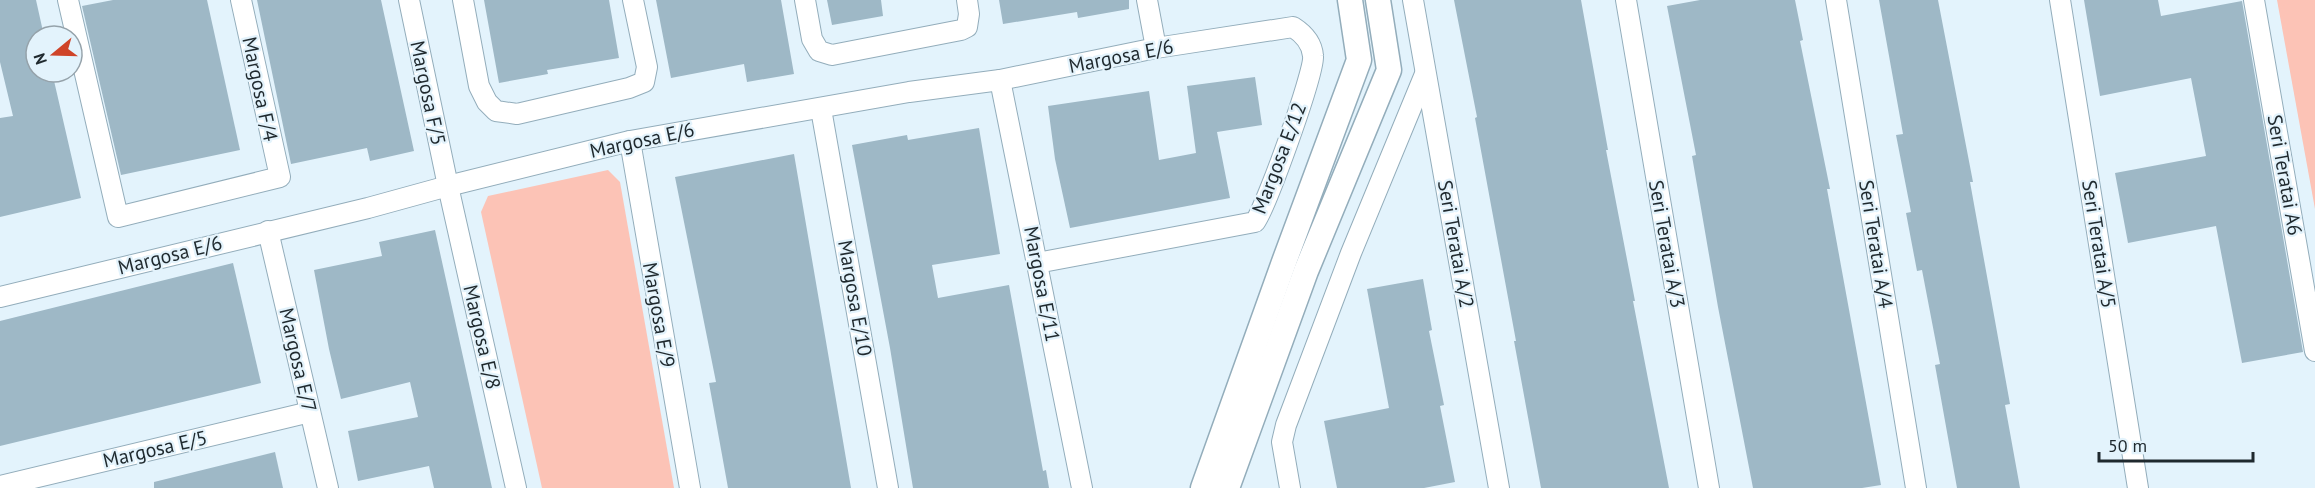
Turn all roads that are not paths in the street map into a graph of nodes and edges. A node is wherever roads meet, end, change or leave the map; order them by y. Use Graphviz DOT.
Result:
graph roads {
  1 [pos="68,0"];
  2 [pos="241,0"];
  3 [pos="409,0"];
  4 [pos="463,0"];
  5 [pos="633,0"];
  6 [pos="806,0"];
  7 [pos="968,0"];
  8 [pos="1147,0"];
  9 [pos="1350,0"];
  10 [pos="1413,0"];
  11 [pos="1626,0"];
  12 [pos="1836,0"];
  13 [pos="2060,0"];
  14 [pos="2254,0"];
  15 [pos="1380,11"];
  16 [pos="1354,26"];
  17 [pos="1293,27"];
  18 [pos="1156,48"];
  19 [pos="1425,74"];
  20 [pos="1000,80"];
  21 [pos="821,109"];
  22 [pos="630,141"];
  23 [pos="448,186"];
  24 [pos="268,231"];
  25 [pos="1037,262"];
  26 [pos="0,297"];
  27 [pos="2315,351"];
  28 [pos="310,412"];
  29 [pos="0,486"];
  30 [pos="328,488"];
  31 [pos="516,488"];
  32 [pos="690,488"];
  33 [pos="888,488"];
  34 [pos="1082,488"];
  35 [pos="1203,488"];
  36 [pos="1227,488"];
  37 [pos="1290,488"];
  38 [pos="1499,488"];
  39 [pos="1708,488"];
  40 [pos="1916,488"];
  41 [pos="2138,488"];
  1 -- 2 [label="street, Margosa F/4"];
  3 -- 23 [label="street, Margosa F/5"];
  4 -- 5 [label="street"];
  6 -- 7 [label="street"];
  8 -- 18 [label="street"];
  9 -- 16 [label="street"];
  10 -- 19 [label="street, Seri Teratai A/2"];
  11 -- 39 [label="street, Seri Teratai A/3"];
  12 -- 40 [label="street, Seri Teratai A/4"];
  13 -- 41 [label="street, Seri Teratai A/5"];
  14 -- 27 [label="street, Seri Teratai A6"];
  15 -- 16 [label="street"];
  15 -- 36 [label="street"];
  16 -- 35 [label="street"];
  17 -- 18 [label="street, Margosa E/6"];
  17 -- 25 [label="street, Margosa E/12"];
  18 -- 20 [label="street, Margosa E/6"];
  19 -- 37 [label="street"];
  19 -- 38 [label="street, Seri Teratai A/2"];
  20 -- 21 [label="street, Margosa E/6"];
  20 -- 25 [label="street, Margosa E/11"];
  21 -- 22 [label="street, Margosa E/6"];
  21 -- 33 [label="street, Margosa E/10"];
  22 -- 23 [label="street, Margosa E/6"];
  22 -- 32 [label="street, Margosa E/9"];
  23 -- 24 [label="street, Margosa E/6"];
  23 -- 31 [label="street, Margosa E/8"];
  24 -- 26 [label="street, Margosa E/6"];
  24 -- 28 [label="street, Margosa E/7"];
  25 -- 34 [label="street, Margosa E/11"];
  28 -- 29 [label="street, Margosa E/5"];
  28 -- 30 [label="street, Margosa E/7"];
}
